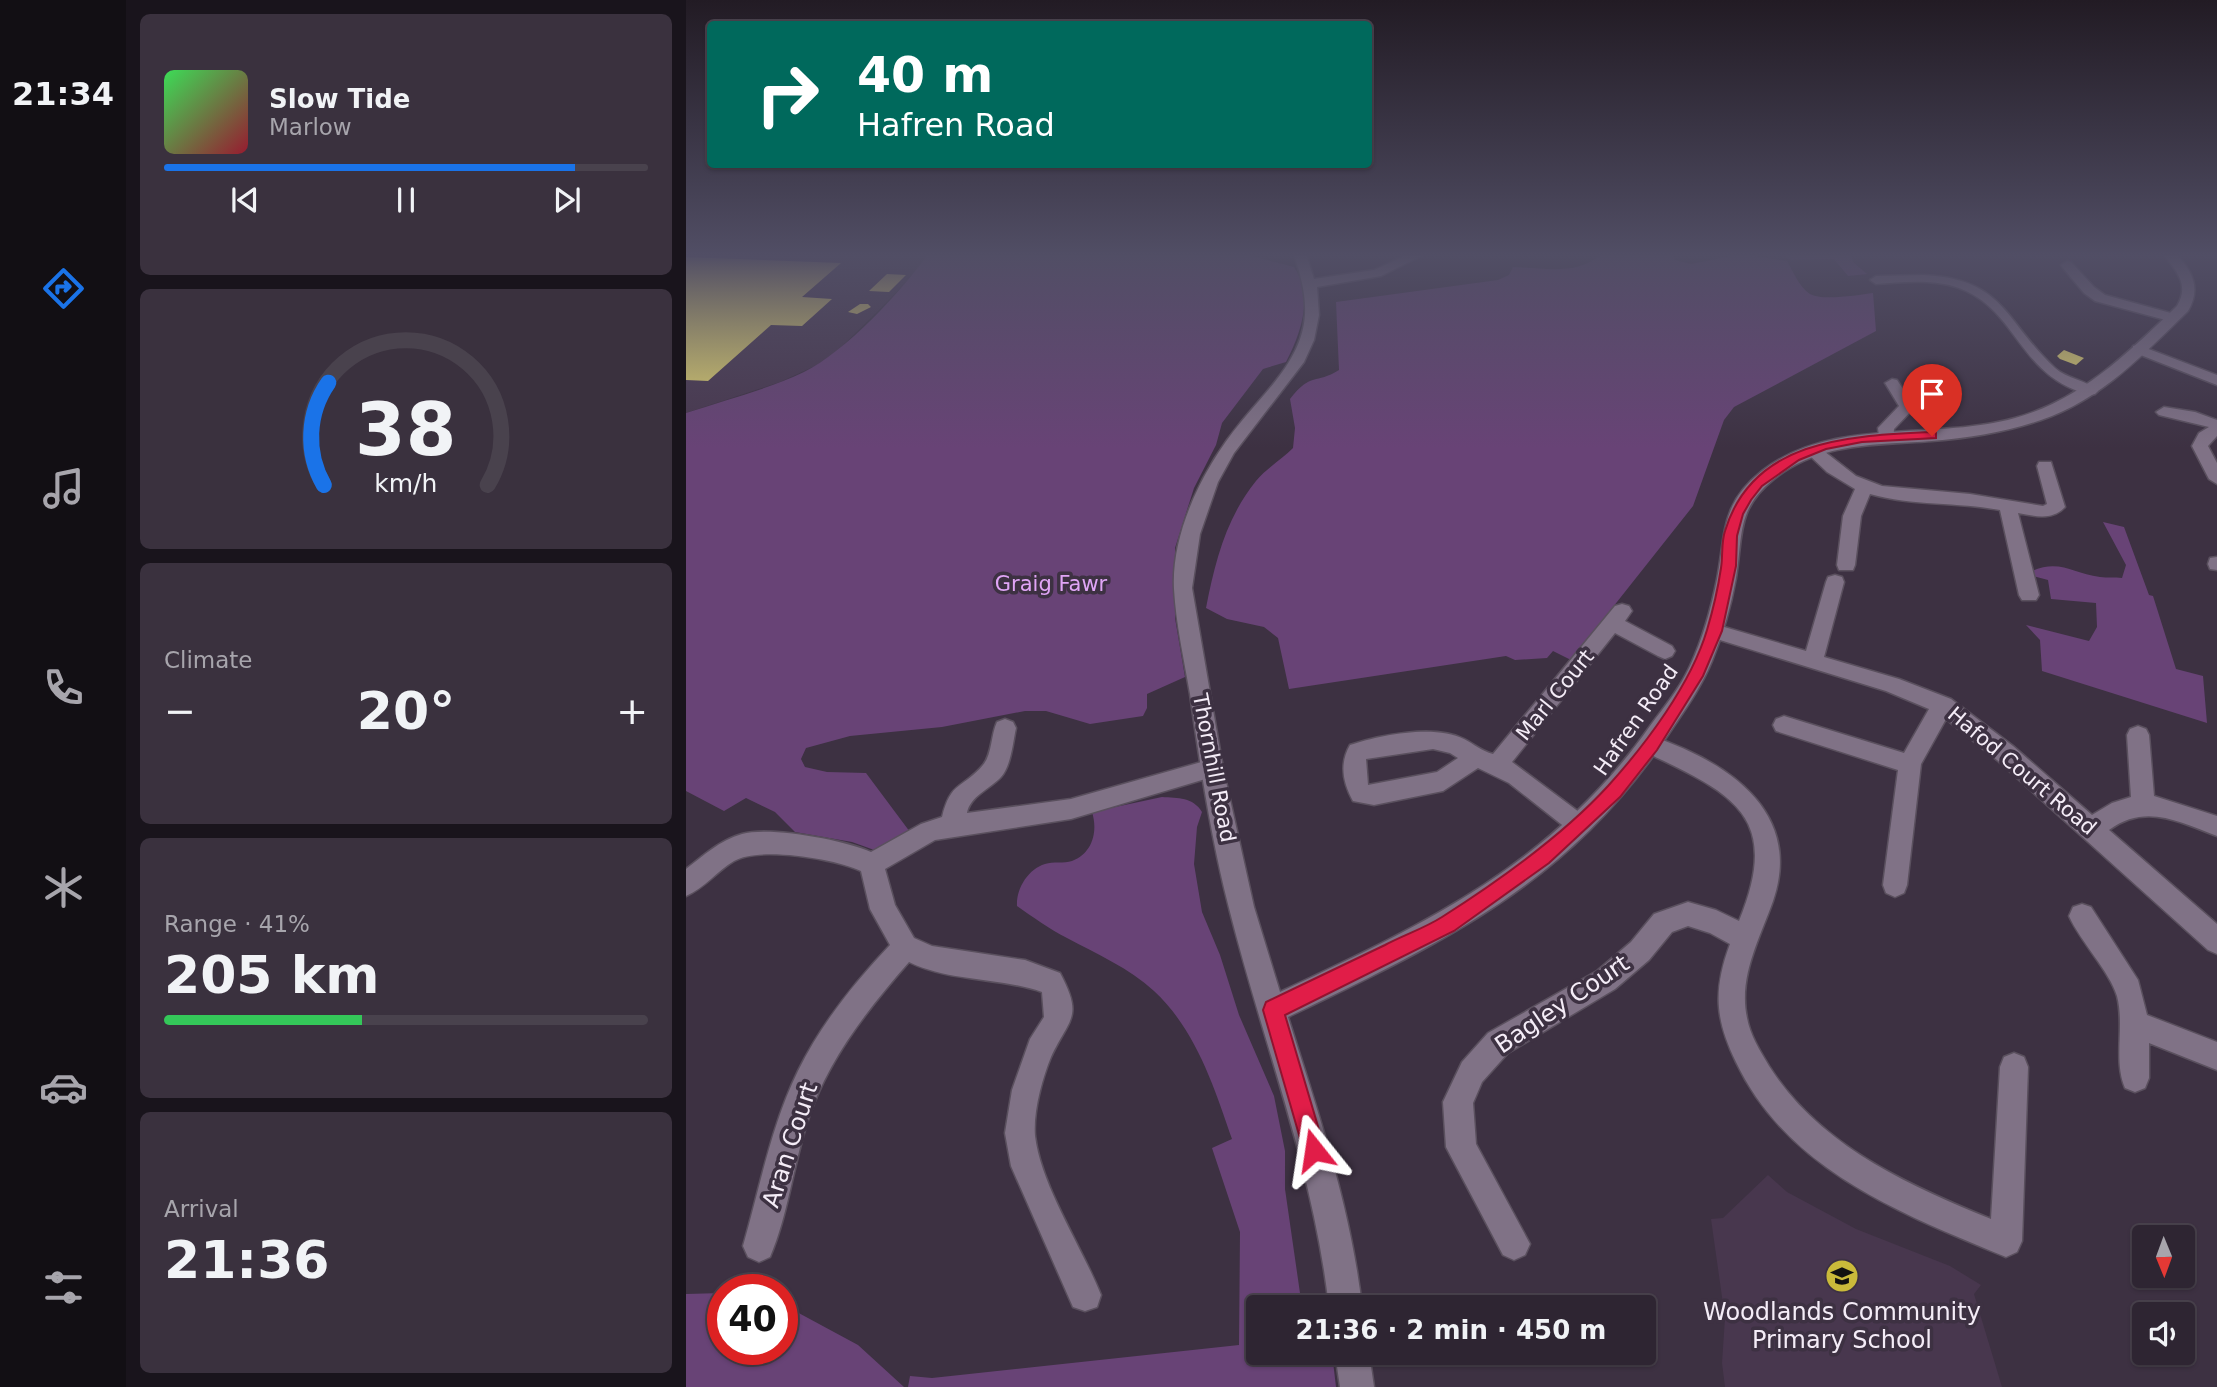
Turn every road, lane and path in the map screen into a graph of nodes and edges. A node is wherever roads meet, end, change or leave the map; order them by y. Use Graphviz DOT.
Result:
graph roads {
  1 [pos="1312,319"];
  2 [pos="2007,319"];
  3 [pos="2172,319"];
  4 [pos="2138,349"];
  5 [pos="2217,381"];
  6 [pos="1892,383"];
  7 [pos="2090,391"];
  8 [pos="2164,412"];
  9 [pos="2217,427"];
  10 [pos="1887,437"];
  11 [pos="1814,451"];
  12 [pos="2045,466"];
  13 [pos="2216,475"];
  14 [pos="1864,488"];
  15 [pos="2008,506"];
  16 [pos="2029,595"];
  17 [pos="1714,631"];
  18 [pos="1665,651"];
  19 [pos="1812,660"];
  20 [pos="1943,705"];
  21 [pos="1784,725"];
  22 [pos="1004,728"];
  23 [pos="2138,735"];
  24 [pos="1651,745"];
  25 [pos="1475,758"];
  26 [pos="1910,764"];
  27 [pos="1497,765"];
  28 [pos="1212,768"];
  29 [pos="2143,805"];
  30 [pos="952,825"];
  31 [pos="1579,825"];
  32 [pos="2217,825"];
  33 [pos="2092,828"];
  34 [pos="872,864"];
  35 [pos="686,884"];
  36 [pos="1895,885"];
  37 [pos="2082,916"];
  38 [pos="1744,938"];
  39 [pos="2217,940"];
  40 [pos="905,947"];
  41 [pos="1273,1010"];
  42 [pos="2134,1024"];
  43 [pos="2217,1056"];
  44 [pos="2014,1067"];
  45 [pos="2135,1078"];
  46 [pos="1514,1244"];
  47 [pos="759,1247"];
  48 [pos="1085,1295"];
  49 [pos="1344,1295"];
  50 [pos="1354,1365"];
  51 [pos="1357,1387"];
  1 -- 28 [label="street, Thornhill Road"];
  2 -- 7 [label="street"];
  3 -- 4 [label="street, Hafren Road"];
  4 -- 5 [label="street"];
  4 -- 7 [label="street, Hafren Road"];
  6 -- 10 [label="street"];
  7 -- 10 [label="street, Hafren Road"];
  8 -- 9 [label="street"];
  9 -- 13 [label="street"];
  10 -- 11 [label="street, Hafren Road"];
  11 -- 14 [label="street"];
  11 -- 17 [label="street, Hafren Road"];
  12 -- 15 [label="street"];
  14 -- 15 [label="street"];
  14 -- 19 [label="street"];
  15 -- 16 [label="street"];
  17 -- 19 [label="street, Hafod Court Road"];
  17 -- 24 [label="street, Hafren Road"];
  18 -- 27 [label="street, Marl Court"];
  19 -- 20 [label="street, Hafod Court Road"];
  20 -- 26 [label="street"];
  20 -- 33 [label="street, Hafod Court Road"];
  21 -- 26 [label="street"];
  22 -- 30 [label="street"];
  23 -- 29 [label="street"];
  24 -- 31 [label="street, Hafren Road"];
  24 -- 38 [label="street"];
  25 -- 25 [label="street"];
  25 -- 27 [label="street"];
  26 -- 36 [label="street"];
  27 -- 31 [label="street"];
  28 -- 30 [label="street"];
  28 -- 41 [label="street, Thornhill Road"];
  29 -- 32 [label="street"];
  29 -- 33 [label="street"];
  30 -- 34 [label="street"];
  31 -- 41 [label="street, Hafren Road"];
  33 -- 39 [label="street, Hafod Court Road"];
  34 -- 35 [label="street"];
  34 -- 40 [label="street"];
  37 -- 42 [label="street"];
  38 -- 44 [label="street"];
  38 -- 46 [label="street, Bagley Court"];
  40 -- 47 [label="street, Aran Court"];
  40 -- 48 [label="street"];
  41 -- 49 [label="street, Thornhill Road"];
  42 -- 43 [label="street"];
  42 -- 45 [label="street"];
  50 -- 51 [label="street"];
}
